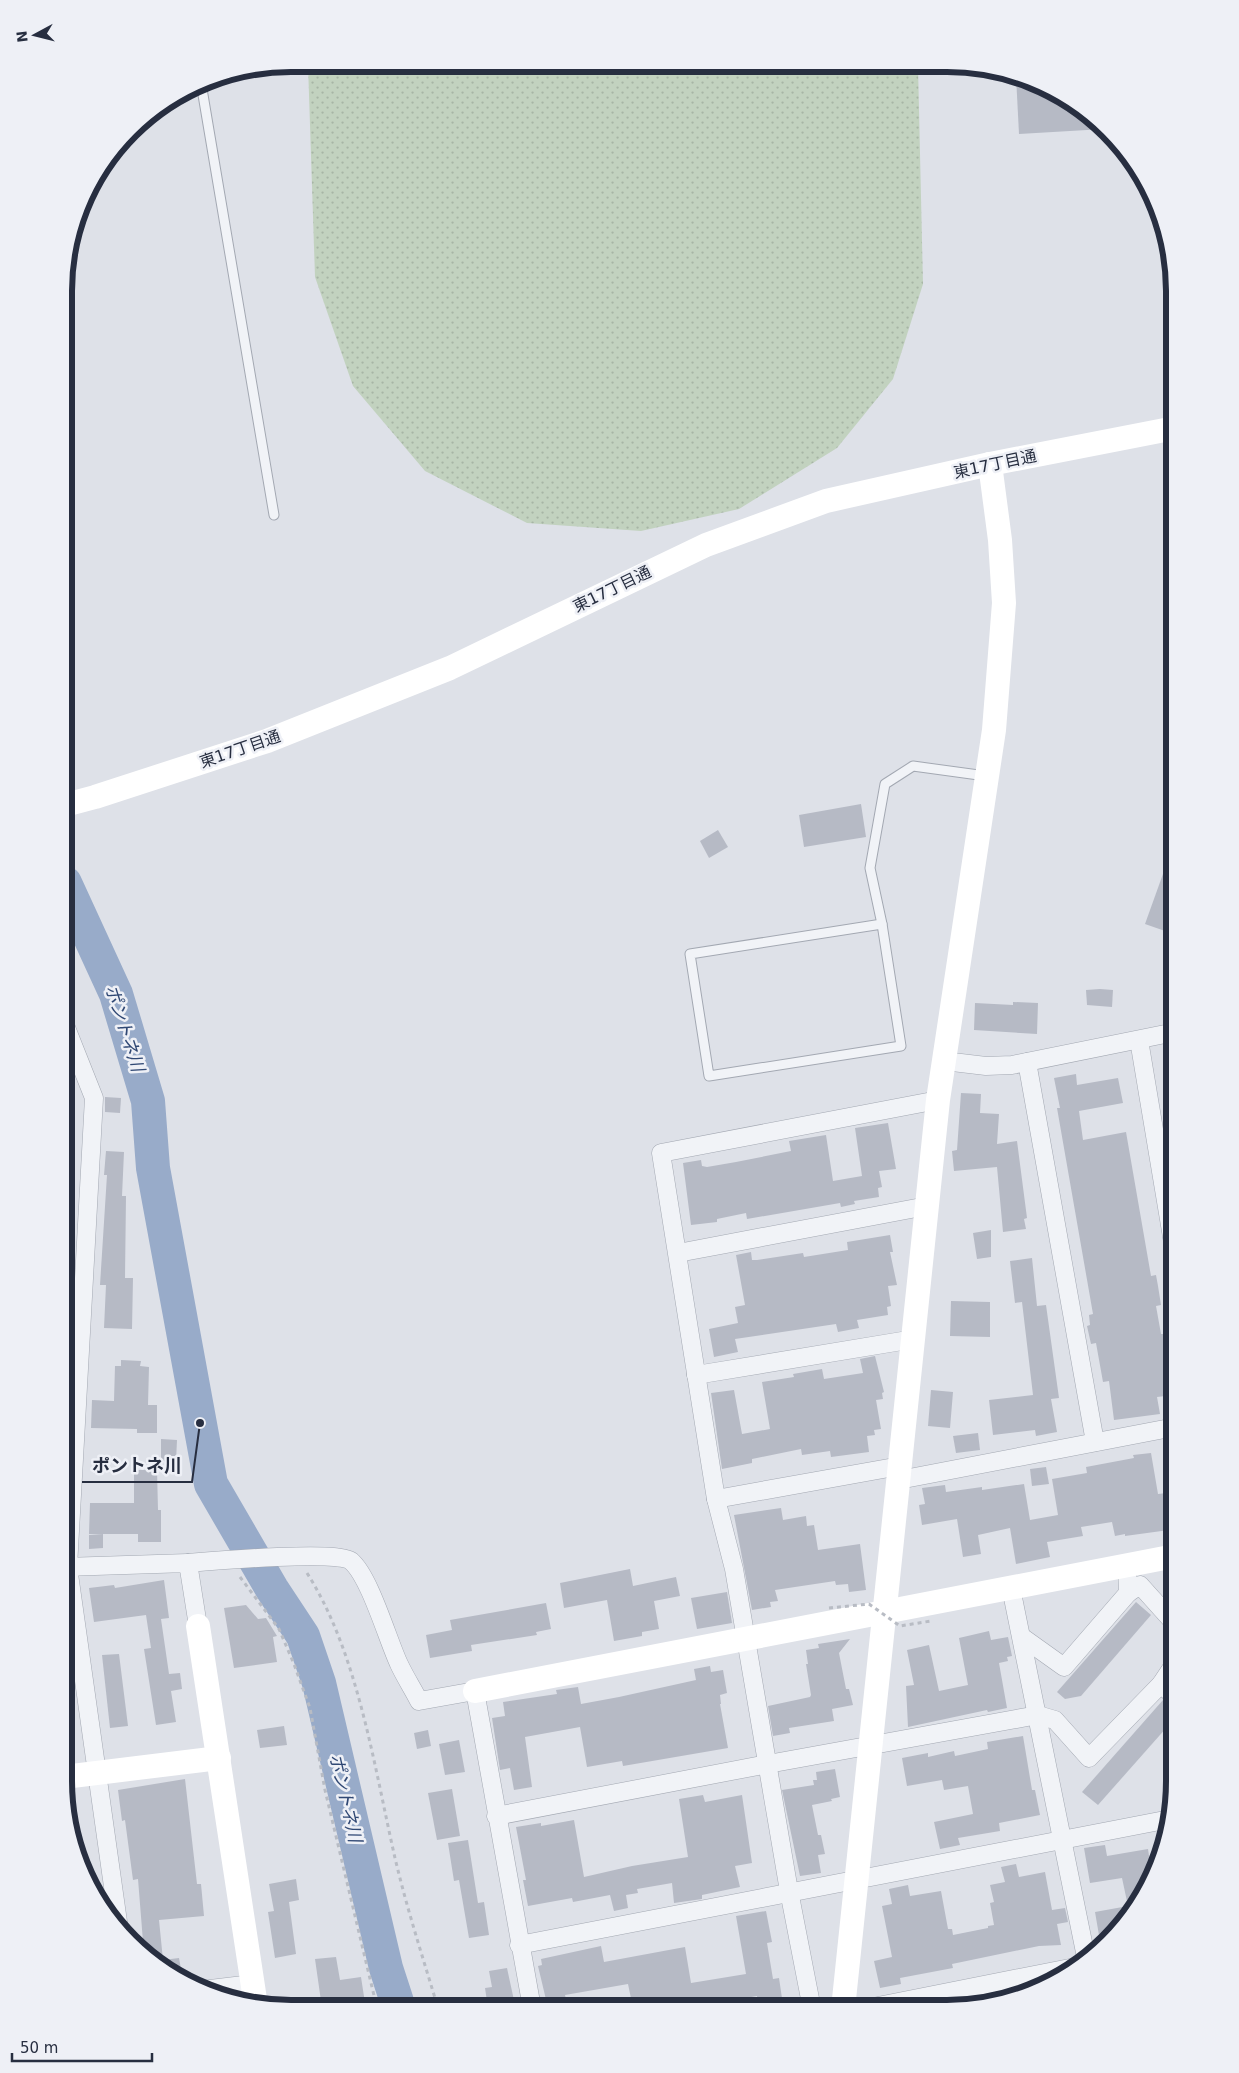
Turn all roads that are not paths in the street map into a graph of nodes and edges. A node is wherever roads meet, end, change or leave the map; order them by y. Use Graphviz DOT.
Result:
graph roads {
  1 [pos="203,91"];
  2 [pos="1166,430"];
  3 [pos="990,464"];
  4 [pos="274,515"];
  5 [pos="988,776"];
  6 [pos="72,803"];
  7 [pos="882,924"];
  8 [pos="1166,1034"];
  9 [pos="1139,1040"];
  10 [pos="72,1043"];
  11 [pos="944,1061"];
  12 [pos="1027,1062"];
  13 [pos="938,1100"];
  14 [pos="1166,1201"];
  15 [pos="927,1206"];
  16 [pos="678,1253"];
  17 [pos="73,1306"];
  18 [pos="914,1339"];
  19 [pos="72,1343"];
  20 [pos="696,1375"];
  21 [pos="1166,1429"];
  22 [pos="1095,1442"];
  23 [pos="899,1473"];
  24 [pos="716,1499"];
  25 [pos="1166,1558"];
  26 [pos="188,1563"];
  27 [pos="1127,1566"];
  28 [pos="72,1567"];
  29 [pos="1012,1588"];
  30 [pos="1128,1593"];
  31 [pos="72,1607"];
  32 [pos="885,1613"];
  33 [pos="1166,1614"];
  34 [pos="198,1626"];
  35 [pos="1022,1637"];
  36 [pos="746,1639"];
  37 [pos="1166,1676"];
  38 [pos="1161,1684"];
  39 [pos="1166,1689"];
  40 [pos="475,1691"];
  41 [pos="1038,1715"];
  42 [pos="871,1746"];
  43 [pos="219,1758"];
  44 [pos="768,1764"];
  45 [pos="97,1773"];
  46 [pos="72,1776"];
  47 [pos="496,1816"];
  48 [pos="1163,1820"];
  49 [pos="1064,1840"];
  50 [pos="857,1879"];
  51 [pos="789,1891"];
  52 [pos="117,1913"];
  53 [pos="520,1945"];
  54 [pos="1085,1952"];
  55 [pos="1058,1970"];
  56 [pos="236,1993"];
  57 [pos="254,1995"];
  58 [pos="530,2000"];
  59 [pos="810,2000"];
  60 [pos="844,2000"];
  61 [pos="908,2000"];
  1 -- 4 [label="lane"];
  2 -- 3 [label="street, 東17丁目通"];
  3 -- 5 [label="street"];
  3 -- 6 [label="street, 東17丁目通"];
  5 -- 7 [label="lane"];
  5 -- 11 [label="street"];
  7 -- 7 [label="lane"];
  8 -- 9 [label="street"];
  9 -- 12 [label="street"];
  9 -- 14 [label="street"];
  10 -- 17 [label="street"];
  11 -- 12 [label="street"];
  11 -- 13 [label="street"];
  12 -- 22 [label="street"];
  13 -- 15 [label="street"];
  13 -- 16 [label="street"];
  15 -- 16 [label="street"];
  15 -- 18 [label="street"];
  16 -- 20 [label="street"];
  17 -- 19 [label="street"];
  18 -- 20 [label="street"];
  18 -- 23 [label="street"];
  20 -- 24 [label="street"];
  21 -- 22 [label="street"];
  22 -- 23 [label="street"];
  23 -- 24 [label="street"];
  23 -- 32 [label="street"];
  24 -- 36 [label="street"];
  25 -- 27 [label="street"];
  26 -- 28 [label="street"];
  26 -- 34 [label="street"];
  26 -- 40 [label="street"];
  27 -- 29 [label="street"];
  27 -- 30 [label="street"];
  29 -- 32 [label="street"];
  29 -- 35 [label="street"];
  30 -- 33 [label="street"];
  30 -- 35 [label="street"];
  31 -- 45 [label="street"];
  32 -- 36 [label="street"];
  32 -- 42 [label="street"];
  34 -- 43 [label="street"];
  35 -- 41 [label="street"];
  36 -- 40 [label="street"];
  36 -- 44 [label="street"];
  37 -- 38 [label="street"];
  38 -- 39 [label="street"];
  38 -- 41 [label="street"];
  40 -- 47 [label="street"];
  41 -- 42 [label="street"];
  41 -- 49 [label="street"];
  42 -- 44 [label="street"];
  42 -- 50 [label="street"];
  43 -- 45 [label="street"];
  43 -- 57 [label="street"];
  44 -- 47 [label="street"];
  44 -- 51 [label="street"];
  45 -- 46 [label="street"];
  45 -- 52 [label="street"];
  47 -- 53 [label="street"];
  48 -- 49 [label="street"];
  49 -- 50 [label="street"];
  49 -- 54 [label="street"];
  50 -- 51 [label="street"];
  50 -- 60 [label="street"];
  51 -- 53 [label="street"];
  51 -- 59 [label="street"];
  53 -- 58 [label="street"];
  55 -- 61 [label="street"];
  56 -- 57 [label="street"];
}
